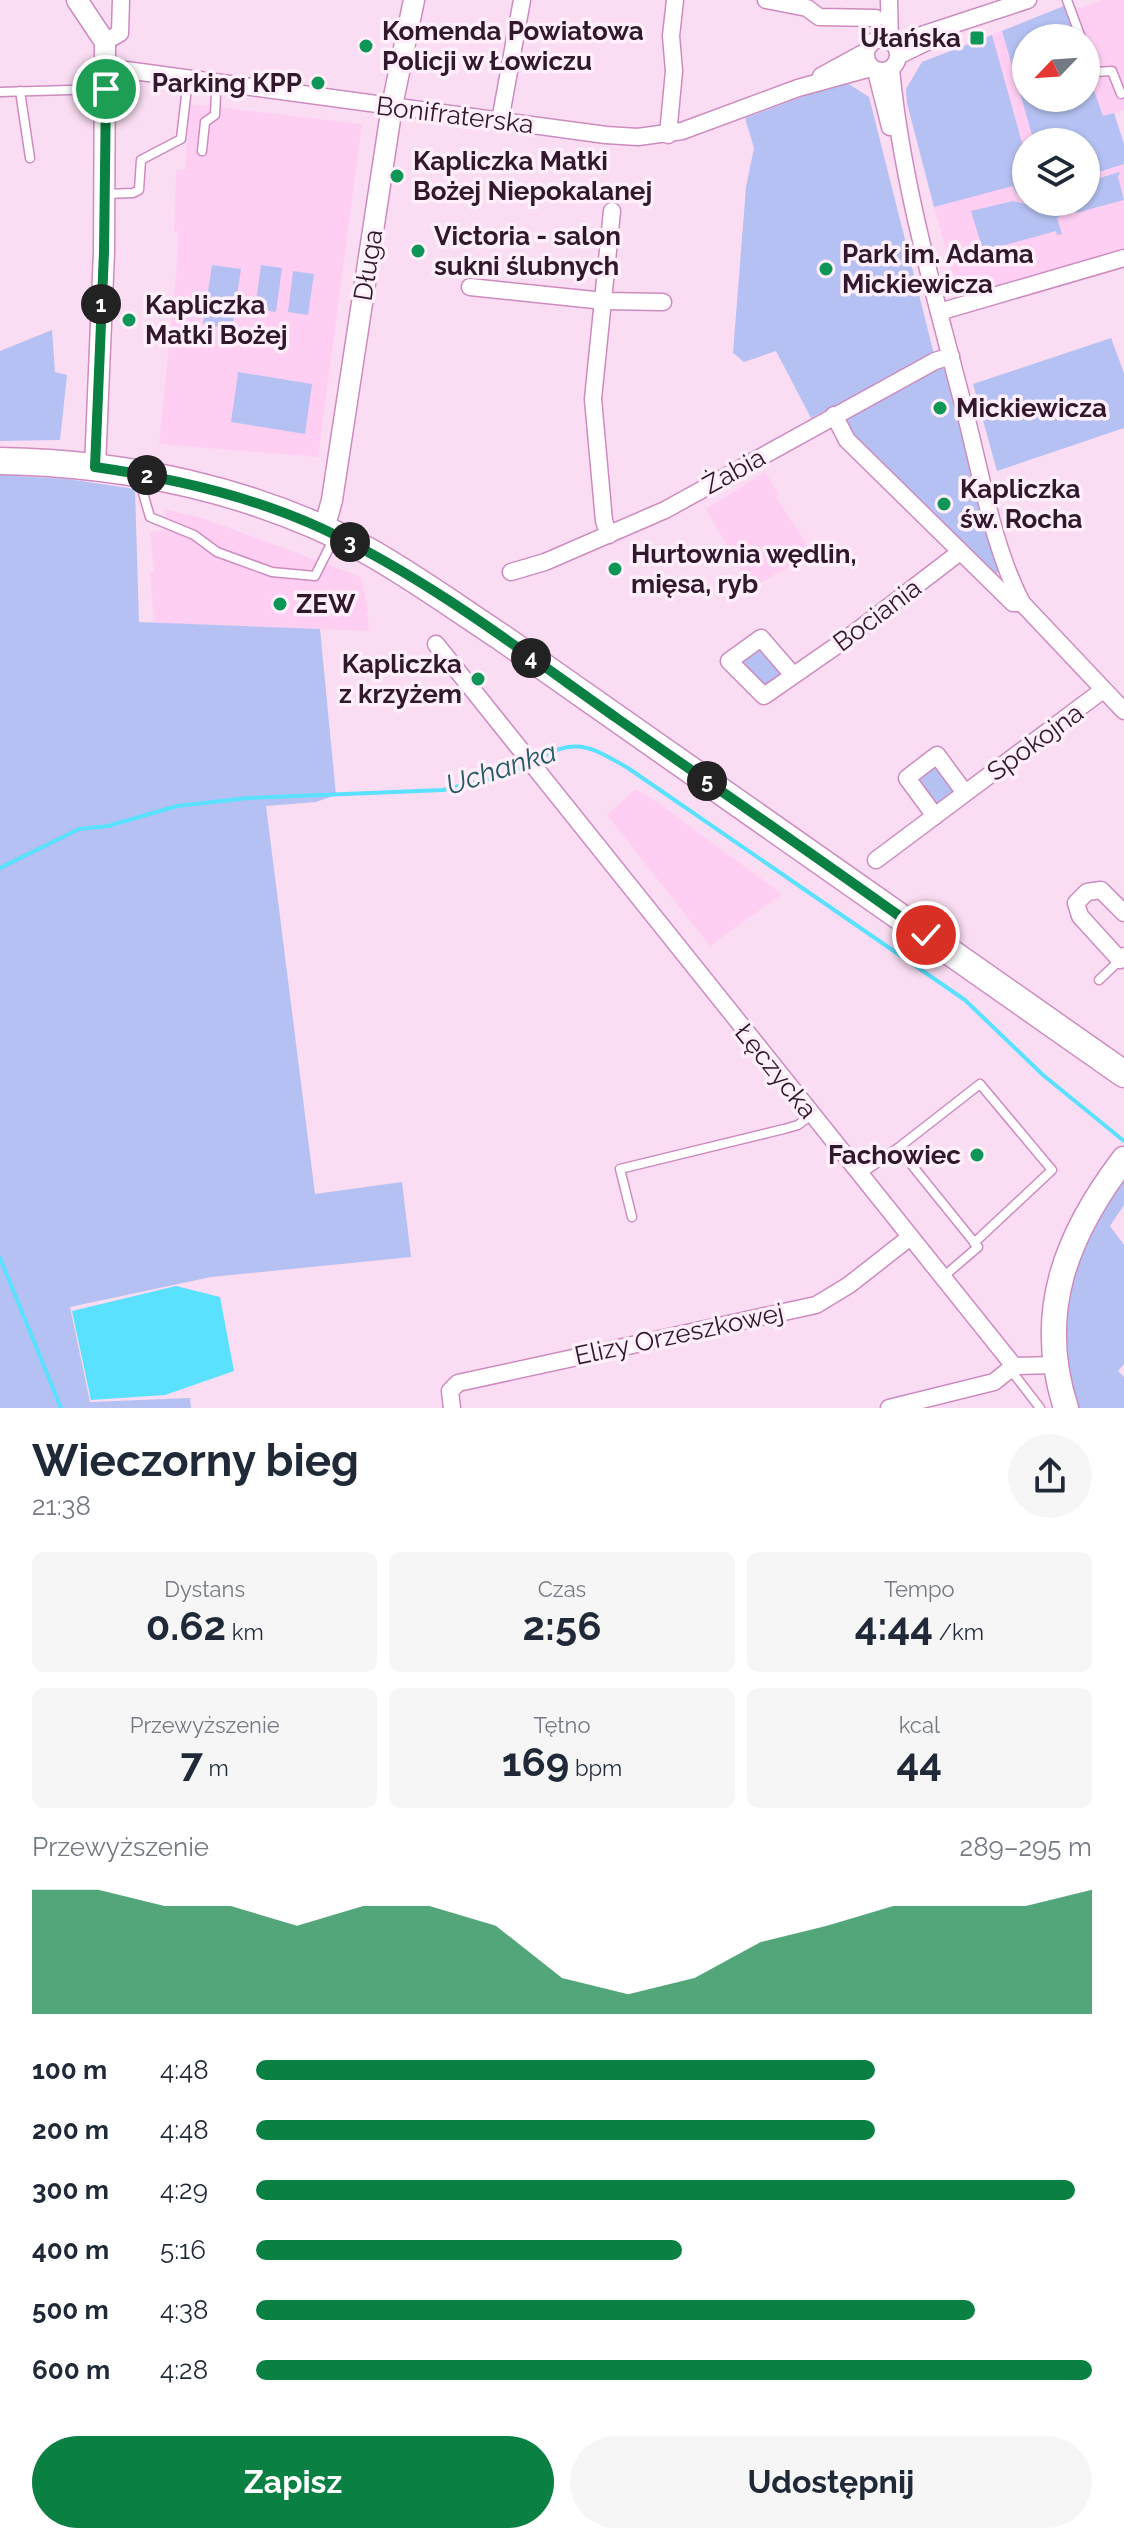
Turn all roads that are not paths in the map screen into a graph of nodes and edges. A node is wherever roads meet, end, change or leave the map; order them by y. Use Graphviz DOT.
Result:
graph roads {
  1 [pos="77,0"];
  2 [pos="121,0"];
  3 [pos="414,0"];
  4 [pos="522,0"];
  5 [pos="675,0"];
  6 [pos="766,0"];
  7 [pos="877,0"];
  8 [pos="889,0"];
  9 [pos="1028,0"];
  10 [pos="1067,0"];
  11 [pos="994,5"];
  12 [pos="876,18"];
  13 [pos="1076,24"];
  14 [pos="105,42"];
  15 [pos="882,55"];
  16 [pos="1100,72"];
  17 [pos="188,79"];
  18 [pos="106,80"];
  19 [pos="20,91"];
  20 [pos="0,92"];
  21 [pos="216,94"];
  22 [pos="1121,94"];
  23 [pos="392,106"];
  24 [pos="500,121"];
  25 [pos="668,135"];
  26 [pos="202,151"];
  27 [pos="30,158"];
  28 [pos="105,194"];
  29 [pos="612,211"];
  30 [pos="1124,258"];
  31 [pos="470,287"];
  32 [pos="604,301"];
  33 [pos="663,302"];
  34 [pos="939,312"];
  35 [pos="951,356"];
  36 [pos="834,415"];
  37 [pos="0,461"];
  38 [pos="95,467"];
  39 [pos="148,476"];
  40 [pos="330,532"];
  41 [pos="609,535"];
  42 [pos="960,552"];
  43 [pos="511,572"];
  44 [pos="1022,603"];
  45 [pos="436,644"];
  46 [pos="793,675"];
  47 [pos="1103,690"];
  48 [pos="1124,711"];
  49 [pos="965,793"];
  50 [pos="935,816"];
  51 [pos="876,860"];
  52 [pos="1124,913"];
  53 [pos="1122,958"];
  54 [pos="1099,980"];
  55 [pos="1124,1074"];
  56 [pos="811,1115"];
  57 [pos="898,1148"];
  58 [pos="1123,1160"];
  59 [pos="859,1175"];
  60 [pos="632,1217"];
  61 [pos="909,1238"];
  62 [pos="974,1243"];
  63 [pos="942,1278"];
  64 [pos="1054,1365"];
  65 [pos="1012,1368"];
  66 [pos="920,1405"];
  67 [pos="452,1408"];
  68 [pos="889,1408"];
  69 [pos="1040,1408"];
  70 [pos="1066,1408"];
  1 -- 14 [label="street"];
  2 -- 14 [label="street"];
  3 -- 23 [label="street, Długa"];
  4 -- 24 [label="street"];
  5 -- 25 [label="street"];
  6 -- 12 [label="street"];
  7 -- 12 [label="street"];
  8 -- 15 [label="street"];
  9 -- 11 [label="street"];
  10 -- 13 [label="lane"];
  11 -- 15 [label="street"];
  12 -- 15 [label="street"];
  14 -- 18 [label="street"];
  15 -- 25 [label="street, Bonifraterska"];
  15 -- 34 [label="street"];
  16 -- 22 [label="lane"];
  17 -- 18 [label="street, Bonifraterska"];
  17 -- 23 [label="street, Bonifraterska"];
  17 -- 28 [label="lane"];
  18 -- 19 [label="lane"];
  18 -- 28 [label="street"];
  19 -- 20 [label="lane"];
  19 -- 27 [label="lane"];
  21 -- 26 [label="lane"];
  23 -- 24 [label="street, Bonifraterska"];
  23 -- 40 [label="street, Długa"];
  24 -- 25 [label="street, Bonifraterska"];
  28 -- 38 [label="street"];
  29 -- 32 [label="street"];
  30 -- 34 [label="street"];
  31 -- 32 [label="street"];
  32 -- 33 [label="street"];
  32 -- 41 [label="street"];
  34 -- 35 [label="street"];
  35 -- 36 [label="street, Żabia"];
  35 -- 44 [label="street"];
  36 -- 41 [label="street, Żabia"];
  36 -- 42 [label="street"];
  37 -- 38 [label="main road"];
  38 -- 39 [label="main road"];
  39 -- 40 [label="main road"];
  39 -- 40 [label="lane"];
  40 -- 55 [label="main road"];
  41 -- 43 [label="street, Żabia"];
  42 -- 44 [label="street"];
  42 -- 46 [label="street, Bociania"];
  44 -- 47 [label="street"];
  45 -- 56 [label="street, Łęczycka"];
  47 -- 48 [label="street"];
  47 -- 49 [label="street, Spokojna"];
  49 -- 50 [label="street, Spokojna"];
  49 -- 50 [label="street, Spokojna"];
  50 -- 51 [label="street, Spokojna"];
  52 -- 53 [label="street"];
  53 -- 54 [label="lane"];
  56 -- 59 [label="street, Łęczycka"];
  56 -- 60 [label="lane"];
  57 -- 59 [label="lane"];
  57 -- 62 [label="lane"];
  57 -- 62 [label="lane"];
  58 -- 64 [label="main road"];
  59 -- 61 [label="street, Łęczycka"];
  61 -- 63 [label="street, Łęczycka"];
  61 -- 67 [label="street, Elizy Orzeszkowej"];
  62 -- 63 [label="lane"];
  63 -- 65 [label="street, Łęczycka"];
  64 -- 65 [label="street"];
  64 -- 70 [label="main road"];
  65 -- 66 [label="street"];
  65 -- 69 [label="lane"];
  66 -- 68 [label="street"];
}
